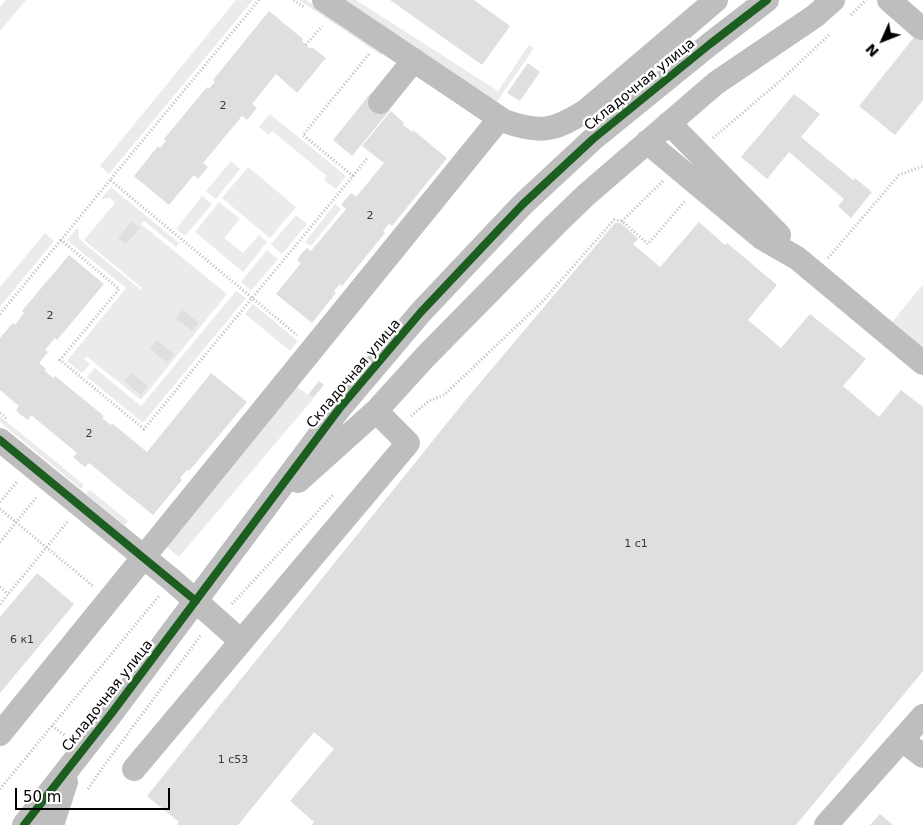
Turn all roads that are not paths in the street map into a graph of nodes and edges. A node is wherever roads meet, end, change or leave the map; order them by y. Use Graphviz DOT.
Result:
graph roads {
  1 [pos="716,0"];
  2 [pos="767,0"];
  3 [pos="825,0"];
  4 [pos="833,0"];
  5 [pos="889,0"];
  6 [pos="320,11"];
  7 [pos="800,25"];
  8 [pos="921,28"];
  9 [pos="414,60"];
  10 [pos="380,102"];
  11 [pos="502,120"];
  12 [pos="669,123"];
  13 [pos="647,142"];
  14 [pos="797,258"];
  15 [pos="923,363"];
  16 [pos="376,410"];
  17 [pos="0,440"];
  18 [pos="260,516"];
  19 [pos="143,558"];
  20 [pos="196,601"];
  21 [pos="241,641"];
  22 [pos="923,716"];
  23 [pos="0,734"];
  24 [pos="902,740"];
  25 [pos="923,756"];
  26 [pos="73,762"];
  27 [pos="134,769"];
  28 [pos="24,825"];
  29 [pos="52,825"];
  30 [pos="826,825"];
  1 -- 11 [label="street"];
  2 -- 18 [label="street, Складочная улица"];
  3 -- 7 [label="street"];
  4 -- 7 [label="street"];
  5 -- 8 [label="street"];
  6 -- 9 [label="street"];
  7 -- 12 [label="street"];
  9 -- 10 [label="street"];
  9 -- 11 [label="street"];
  11 -- 19 [label="street"];
  12 -- 13 [label="street"];
  12 -- 14 [label="street"];
  13 -- 14 [label="street"];
  13 -- 16 [label="street"];
  14 -- 15 [label="street"];
  16 -- 18 [label="street"];
  16 -- 21 [label="street"];
  17 -- 19 [label="street"];
  18 -- 20 [label="street, Складочная улица"];
  19 -- 20 [label="street"];
  19 -- 23 [label="street"];
  20 -- 21 [label="street"];
  20 -- 26 [label="street, Складочная улица"];
  21 -- 27 [label="street"];
  22 -- 24 [label="street"];
  24 -- 25 [label="street"];
  24 -- 30 [label="street"];
  26 -- 28 [label="street, Складочная улица"];
  26 -- 29 [label="street, Складочная улица"];
}
